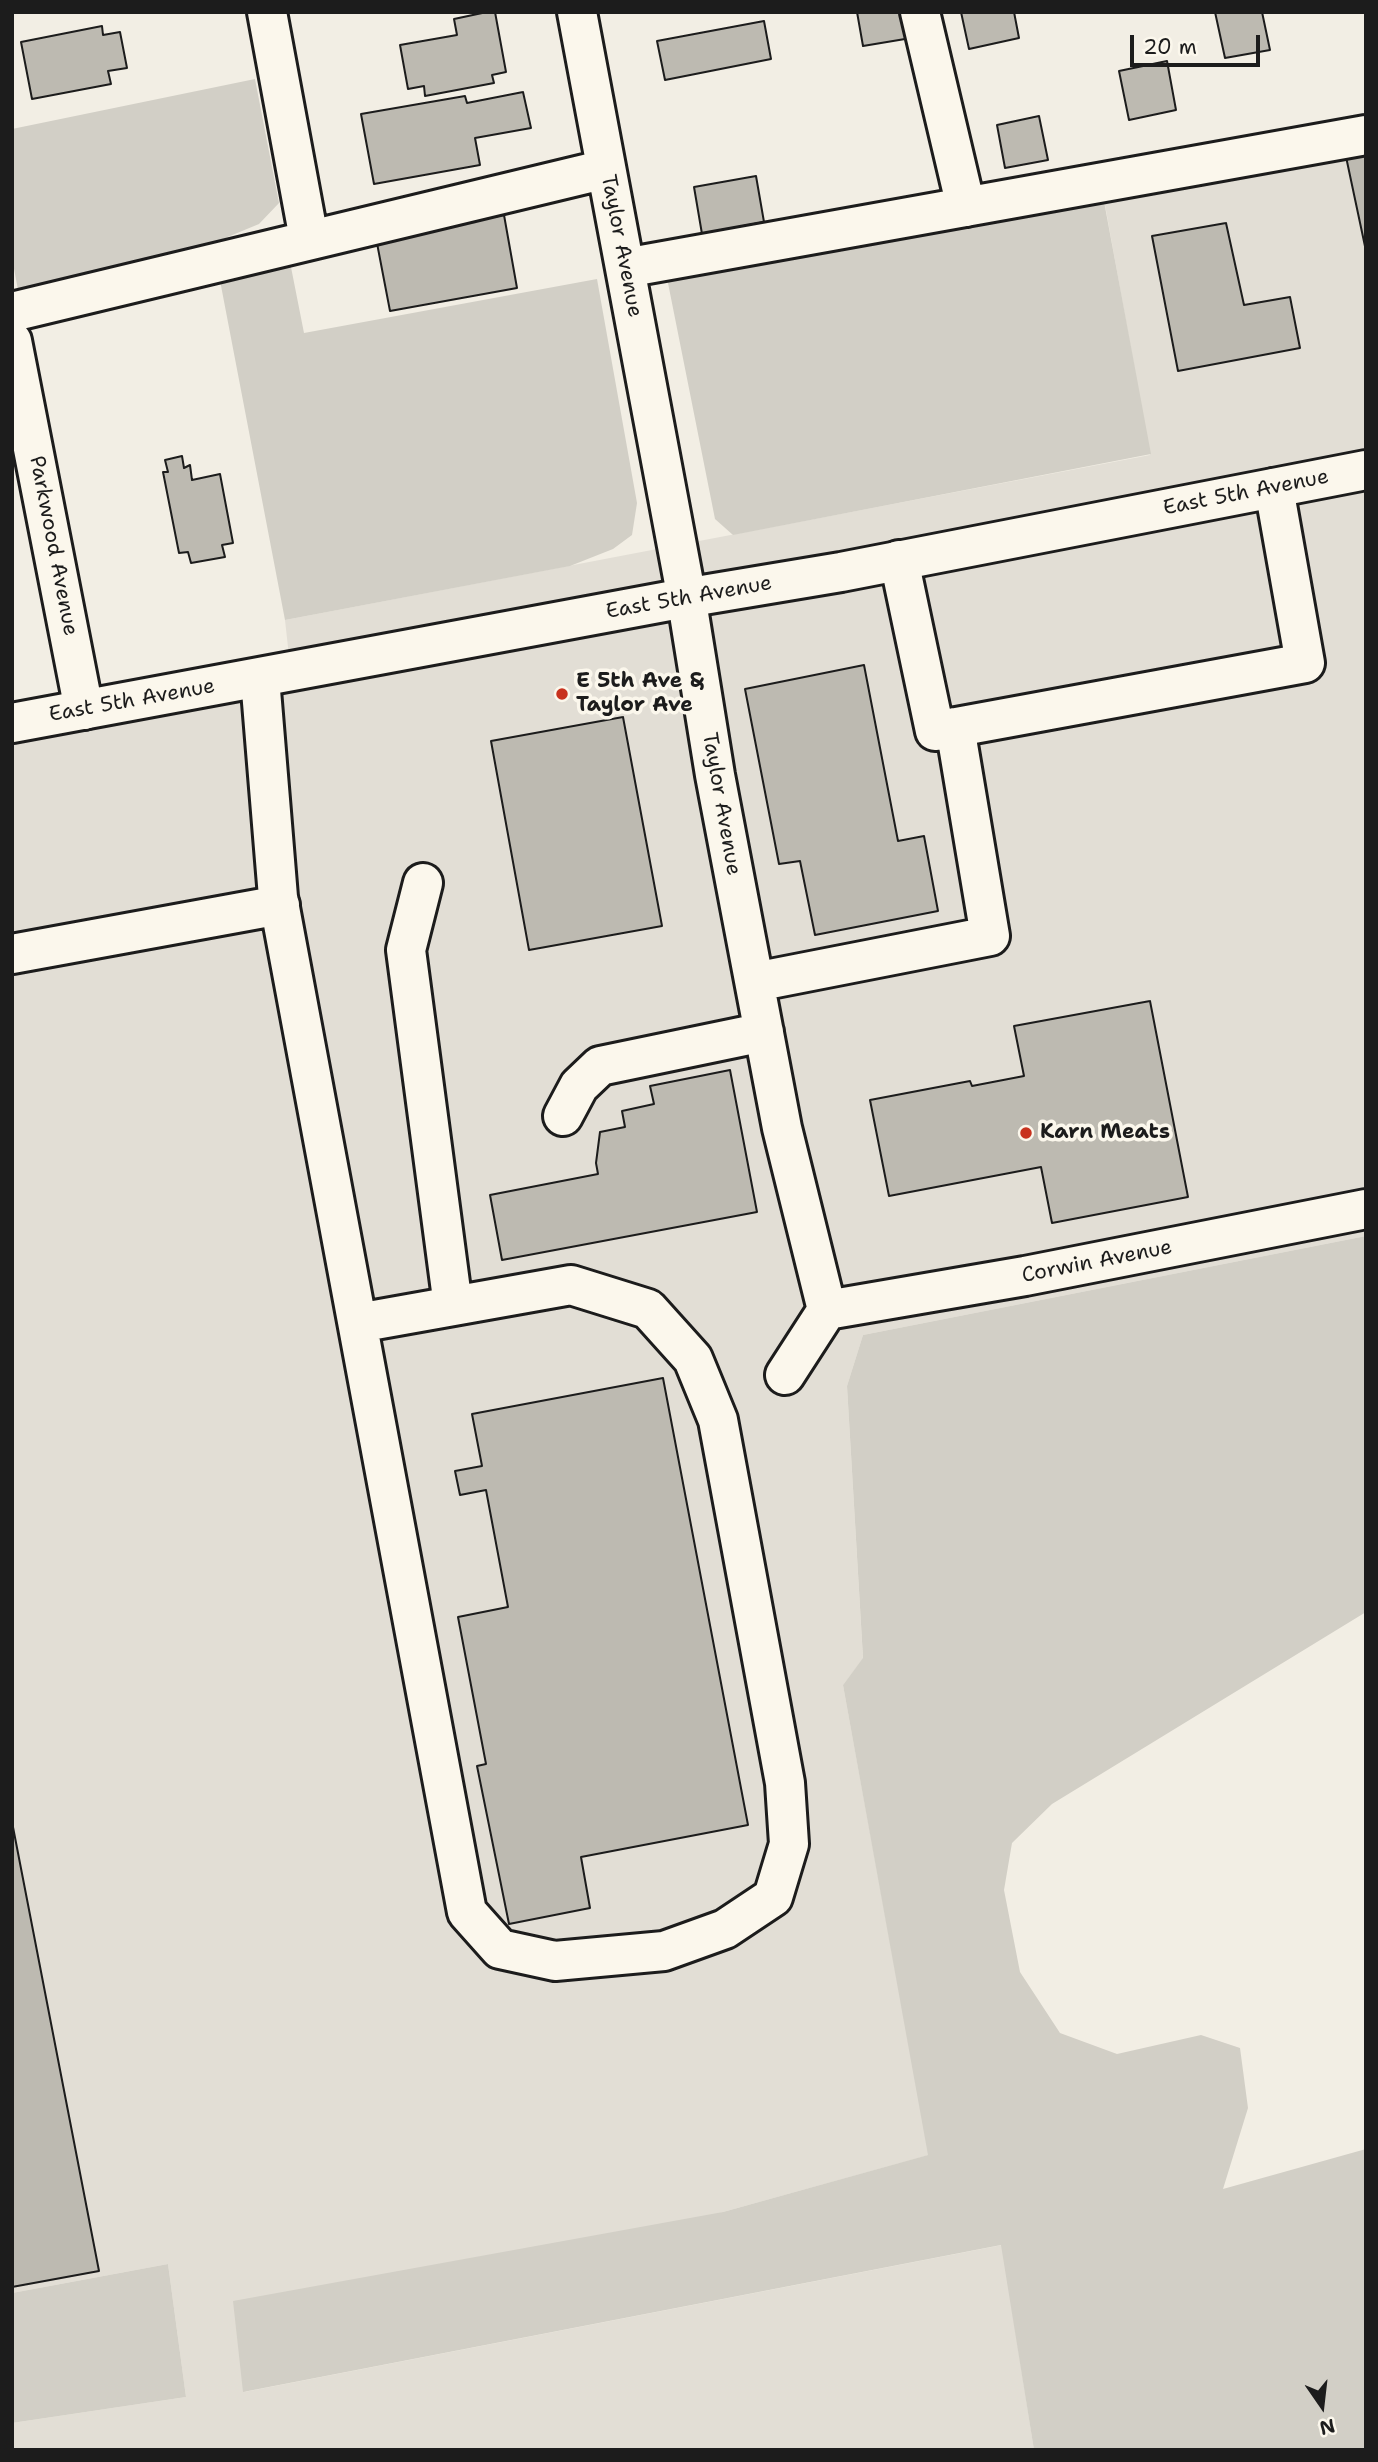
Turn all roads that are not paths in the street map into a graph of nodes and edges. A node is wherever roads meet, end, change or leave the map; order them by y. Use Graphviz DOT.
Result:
graph roads {
  1 [pos="267,12"];
  2 [pos="577,12"];
  3 [pos="920,12"];
  4 [pos="1366,135"];
  5 [pos="606,169"];
  6 [pos="966,207"];
  7 [pos="309,239"];
  8 [pos="625,268"];
  9 [pos="12,312"];
  10 [pos="14,355"];
  11 [pos="1366,470"];
  12 [pos="1274,488"];
  13 [pos="899,560"];
  14 [pos="685,598"];
  15 [pos="260,678"];
  16 [pos="84,710"];
  17 [pos="12,723"];
  18 [pos="955,727"];
  19 [pos="423,883"];
  20 [pos="280,905"];
  21 [pos="12,954"];
  22 [pos="755,982"];
  23 [pos="764,1032"];
  24 [pos="564,1116"];
  25 [pos="1366,1209"];
  26 [pos="453,1306"];
  27 [pos="827,1310"];
  28 [pos="358,1323"];
  29 [pos="785,1376"];
  1 -- 7 [label="street"];
  2 -- 5 [label="street, Taylor Avenue"];
  3 -- 6 [label="street"];
  4 -- 6 [label="street"];
  5 -- 7 [label="street"];
  5 -- 8 [label="street, Taylor Avenue"];
  6 -- 8 [label="street"];
  7 -- 9 [label="street"];
  8 -- 14 [label="street, Taylor Avenue"];
  10 -- 16 [label="street, Parkwood Avenue"];
  11 -- 12 [label="street, East 5th Avenue"];
  12 -- 13 [label="street, East 5th Avenue"];
  12 -- 18 [label="street"];
  13 -- 14 [label="street, East 5th Avenue"];
  13 -- 18 [label="street"];
  14 -- 15 [label="street, East 5th Avenue"];
  14 -- 22 [label="street, Taylor Avenue"];
  15 -- 16 [label="street, East 5th Avenue"];
  15 -- 20 [label="street"];
  16 -- 17 [label="street, East 5th Avenue"];
  18 -- 22 [label="street"];
  19 -- 26 [label="street"];
  20 -- 21 [label="street"];
  20 -- 28 [label="street"];
  22 -- 23 [label="street, Taylor Avenue"];
  23 -- 24 [label="street"];
  23 -- 27 [label="street, Taylor Avenue"];
  25 -- 27 [label="street, Corwin Avenue"];
  26 -- 28 [label="street"];
  26 -- 28 [label="street"];
  27 -- 29 [label="street"];
}
